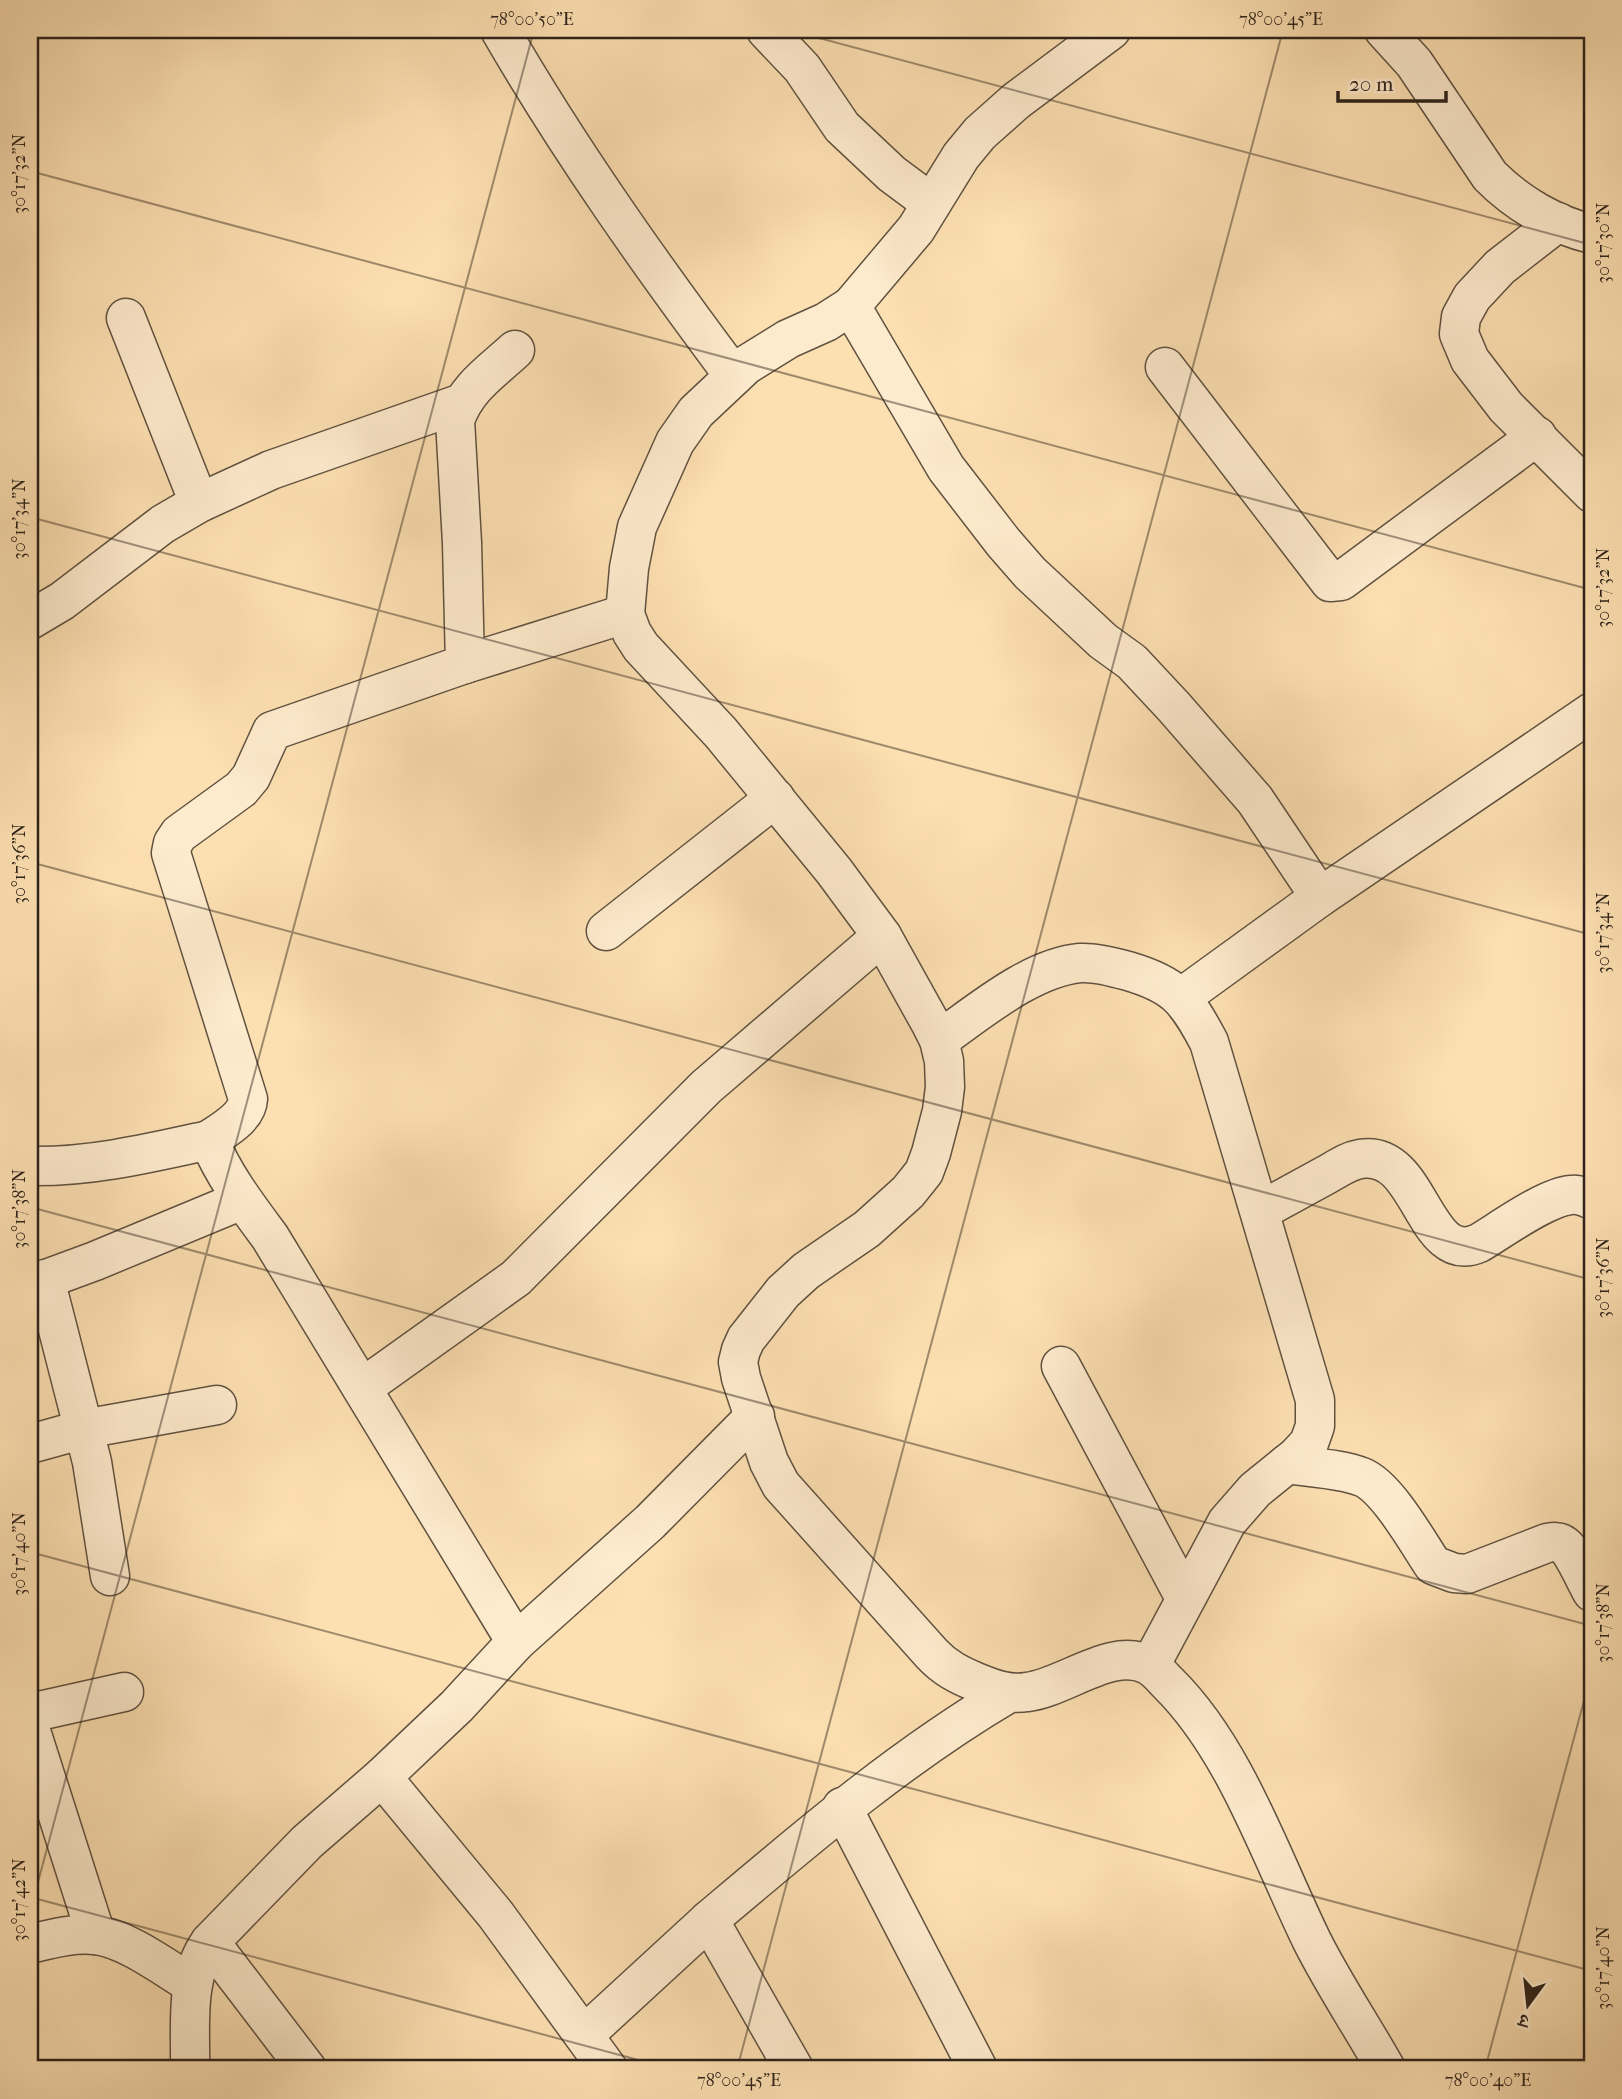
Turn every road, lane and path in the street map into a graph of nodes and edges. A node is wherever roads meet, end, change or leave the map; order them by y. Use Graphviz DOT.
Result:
graph roads {
  1 [pos="500,30"];
  2 [pos="766,30"];
  3 [pos="1111,30"];
  4 [pos="1384,30"];
  5 [pos="932,203"];
  6 [pos="1575,228"];
  7 [pos="851,306"];
  8 [pos="126,318"];
  9 [pos="515,350"];
  10 [pos="1165,367"];
  11 [pos="734,376"];
  12 [pos="462,402"];
  13 [pos="1536,436"];
  14 [pos="1592,494"];
  15 [pos="199,503"];
  16 [pos="625,614"];
  17 [pos="30,620"];
  18 [pos="465,664"];
  19 [pos="1592,712"];
  20 [pos="775,798"];
  21 [pos="1320,897"];
  22 [pos="606,931"];
  23 [pos="882,936"];
  24 [pos="1182,997"];
  25 [pos="939,1040"];
  26 [pos="209,1140"];
  27 [pos="30,1166"];
  28 [pos="242,1200"];
  29 [pos="1592,1200"];
  30 [pos="1260,1211"];
  31 [pos="37,1282"];
  32 [pos="1061,1366"];
  33 [pos="362,1388"];
  34 [pos="217,1405"];
  35 [pos="755,1416"];
  36 [pos="84,1429"];
  37 [pos="30,1444"];
  38 [pos="1287,1464"];
  39 [pos="110,1576"];
  40 [pos="1592,1592"];
  41 [pos="1185,1598"];
  42 [pos="516,1642"];
  43 [pos="1150,1666"];
  44 [pos="124,1692"];
  45 [pos="1009,1693"];
  46 [pos="30,1713"];
  47 [pos="30,1728"];
  48 [pos="382,1777"];
  49 [pos="842,1807"];
  50 [pos="709,1920"];
  51 [pos="96,1935"];
  52 [pos="210,1942"];
  53 [pos="30,1944"];
  54 [pos="192,1984"];
  55 [pos="584,2035"];
  56 [pos="190,2069"];
  57 [pos="307,2069"];
  58 [pos="608,2069"];
  59 [pos="794,2069"];
  60 [pos="978,2069"];
  61 [pos="1386,2069"];
  1 -- 11 [label="street"];
  2 -- 5 [label="street"];
  3 -- 5 [label="street"];
  4 -- 6 [label="street"];
  5 -- 7 [label="street"];
  6 -- 13 [label="street"];
  7 -- 11 [label="street"];
  7 -- 21 [label="street"];
  8 -- 15 [label="street"];
  9 -- 12 [label="street"];
  10 -- 13 [label="street"];
  11 -- 16 [label="street"];
  12 -- 15 [label="street"];
  12 -- 18 [label="street"];
  13 -- 14 [label="street"];
  15 -- 17 [label="street"];
  16 -- 18 [label="street"];
  16 -- 20 [label="street"];
  18 -- 26 [label="street"];
  19 -- 21 [label="street"];
  20 -- 22 [label="street"];
  20 -- 23 [label="street"];
  21 -- 24 [label="street"];
  23 -- 25 [label="street"];
  23 -- 33 [label="street"];
  24 -- 25 [label="street"];
  24 -- 30 [label="street"];
  25 -- 35 [label="street"];
  26 -- 27 [label="street"];
  26 -- 28 [label="street"];
  28 -- 31 [label="street"];
  28 -- 33 [label="street"];
  29 -- 30 [label="street"];
  30 -- 38 [label="street"];
  31 -- 36 [label="street"];
  32 -- 41 [label="street"];
  33 -- 42 [label="street"];
  34 -- 36 [label="street"];
  35 -- 42 [label="street"];
  35 -- 45 [label="street"];
  36 -- 37 [label="street"];
  36 -- 39 [label="street"];
  38 -- 40 [label="street"];
  38 -- 41 [label="street"];
  41 -- 43 [label="street"];
  42 -- 48 [label="street"];
  43 -- 45 [label="street"];
  43 -- 61 [label="street"];
  44 -- 46 [label="street"];
  45 -- 49 [label="street"];
  47 -- 51 [label="street"];
  48 -- 52 [label="street"];
  48 -- 55 [label="street"];
  49 -- 50 [label="street"];
  49 -- 60 [label="street"];
  50 -- 55 [label="street"];
  50 -- 59 [label="street"];
  51 -- 53 [label="street"];
  51 -- 54 [label="street"];
  52 -- 54 [label="street"];
  52 -- 57 [label="street"];
  54 -- 56 [label="street"];
  55 -- 58 [label="street"];
}
